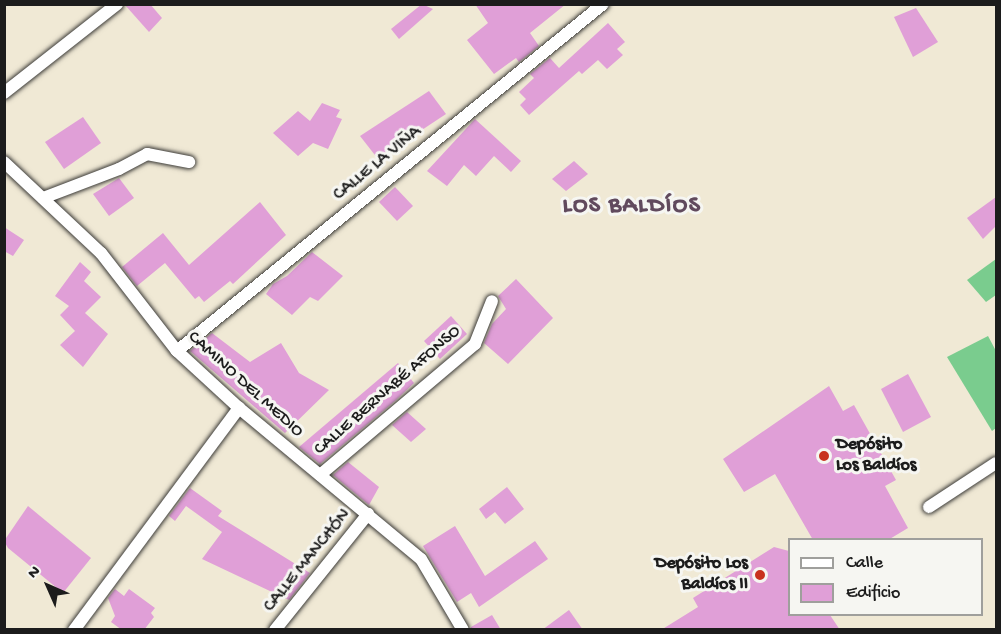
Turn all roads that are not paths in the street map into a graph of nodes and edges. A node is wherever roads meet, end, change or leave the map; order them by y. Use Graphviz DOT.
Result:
graph roads {
  1 [pos="117,4"];
  2 [pos="603,4"];
  3 [pos="4,93"];
  4 [pos="4,162"];
  5 [pos="189,162"];
  6 [pos="43,198"];
  7 [pos="492,301"];
  8 [pos="177,351"];
  9 [pos="239,408"];
  10 [pos="996,463"];
  11 [pos="320,475"];
  12 [pos="929,507"];
  13 [pos="368,514"];
  14 [pos="74,630"];
  15 [pos="275,630"];
  16 [pos="463,630"];
  1 -- 3 [label="street"];
  2 -- 8 [label="street, CALLE LA VIÑA"];
  4 -- 6 [label="street, CAMINO DEL MEDIO"];
  5 -- 6 [label="street"];
  6 -- 8 [label="street, CAMINO DEL MEDIO"];
  7 -- 11 [label="street, CALLE BERNABÉ AFONSO"];
  8 -- 9 [label="street, CAMINO DEL MEDIO"];
  9 -- 11 [label="street, CAMINO DEL MEDIO"];
  9 -- 14 [label="street"];
  10 -- 12 [label="street"];
  11 -- 13 [label="street, CAMINO DEL MEDIO"];
  13 -- 15 [label="street, CALLE MANCHÓN"];
  13 -- 16 [label="street, CAMINO DEL MEDIO"];
}
